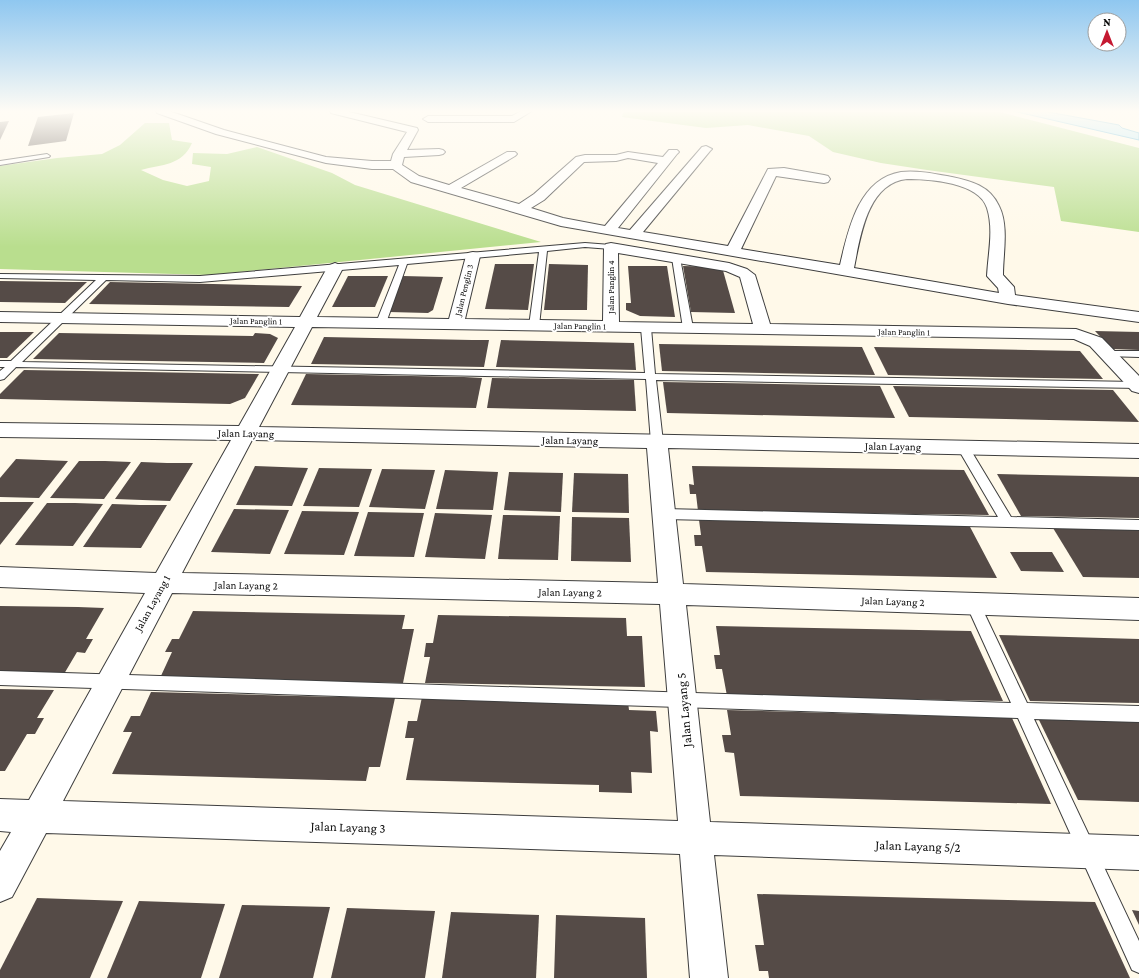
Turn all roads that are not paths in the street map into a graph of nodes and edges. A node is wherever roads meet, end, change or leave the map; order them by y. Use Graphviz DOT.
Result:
graph roads {
  1 [pos="11,157"];
  2 [pos="43,157"];
  3 [pos="313,157"];
  4 [pos="399,157"];
  5 [pos="415,157"];
  6 [pos="506,157"];
  7 [pos="627,157"];
  8 [pos="668,157"];
  9 [pos="700,157"];
  10 [pos="397,160"];
  11 [pos="9,161"];
  12 [pos="0,162"];
  13 [pos="824,179"];
  14 [pos="450,189"];
  15 [pos="521,209"];
  16 [pos="608,230"];
  17 [pos="634,234"];
  18 [pos="611,247"];
  19 [pos="543,249"];
  20 [pos="732,252"];
  21 [pos="473,256"];
  22 [pos="676,258"];
  23 [pos="404,262"];
  24 [pos="335,268"];
  25 [pos="846,271"];
  26 [pos="0,276"];
  27 [pos="103,278"];
  28 [pos="1008,299"];
  29 [pos="1027,302"];
  30 [pos="0,317"];
  31 [pos="1139,317"];
  32 [pos="60,318"];
  33 [pos="305,322"];
  34 [pos="381,323"];
  35 [pos="456,324"];
  36 [pos="534,326"];
  37 [pos="611,327"];
  38 [pos="646,328"];
  39 [pos="688,328"];
  40 [pos="763,330"];
  41 [pos="1092,339"];
  42 [pos="1108,354"];
  43 [pos="1139,354"];
  44 [pos="0,364"];
  45 [pos="14,364"];
  46 [pos="280,370"];
  47 [pos="651,376"];
  48 [pos="0,377"];
  49 [pos="1138,386"];
  50 [pos="0,430"];
  51 [pos="245,433"];
  52 [pos="658,442"];
  53 [pos="963,447"];
  54 [pos="1139,451"];
  55 [pos="665,514"];
  56 [pos="1007,521"];
  57 [pos="1139,525"];
  58 [pos="0,577"];
  59 [pos="164,583"];
  60 [pos="673,594"];
  61 [pos="973,604"];
  62 [pos="1139,609"];
  63 [pos="0,678"];
  64 [pos="109,683"];
  65 [pos="683,701"];
  66 [pos="1023,710"];
  67 [pos="1139,714"];
  68 [pos="0,815"];
  69 [pos="37,817"];
  70 [pos="697,838"];
  71 [pos="1086,851"];
  72 [pos="1139,853"];
  73 [pos="0,884"];
  74 [pos="1139,963"];
  75 [pos="710,978"];
  1 -- 11 [label="lane"];
  2 -- 11 [label="lane"];
  3 -- 10 [label="street"];
  4 -- 10 [label="street"];
  5 -- 10 [label="street"];
  6 -- 14 [label="street"];
  7 -- 15 [label="street"];
  8 -- 16 [label="street"];
  9 -- 17 [label="street"];
  10 -- 14 [label="street"];
  11 -- 12 [label="lane"];
  13 -- 20 [label="street"];
  14 -- 15 [label="street"];
  15 -- 16 [label="street"];
  16 -- 17 [label="street"];
  17 -- 20 [label="street"];
  18 -- 19 [label="lane"];
  18 -- 22 [label="street"];
  18 -- 37 [label="street, Jalan Panglin 4"];
  19 -- 21 [label="lane"];
  19 -- 36 [label="lane"];
  20 -- 25 [label="street"];
  21 -- 23 [label="lane"];
  21 -- 35 [label="street, Jalan Penglin 3"];
  22 -- 39 [label="lane"];
  22 -- 40 [label="street"];
  23 -- 24 [label="lane"];
  23 -- 34 [label="lane"];
  24 -- 27 [label="lane"];
  24 -- 33 [label="street, Jalan Layang 1"];
  25 -- 28 [label="street"];
  25 -- 28 [label="street"];
  26 -- 27 [label="lane"];
  27 -- 32 [label="lane"];
  28 -- 29 [label="street"];
  29 -- 31 [label="street"];
  29 -- 41 [label="street"];
  30 -- 32 [label="street, Jalan Panglin 1"];
  32 -- 33 [label="street, Jalan Panglin 1"];
  32 -- 45 [label="lane"];
  33 -- 34 [label="street, Jalan Panglin 1"];
  33 -- 46 [label="street, Jalan Layang 1"];
  34 -- 35 [label="street, Jalan Panglin 1"];
  35 -- 36 [label="street, Jalan Panglin 1"];
  36 -- 37 [label="street, Jalan Panglin 1"];
  37 -- 38 [label="street, Jalan Panglin 1"];
  38 -- 39 [label="street, Jalan Panglin 1"];
  38 -- 47 [label="lane"];
  39 -- 40 [label="street, Jalan Panglin 1"];
  40 -- 41 [label="street, Jalan Panglin 1"];
  41 -- 42 [label="street, Jalan Panglin 1"];
  42 -- 43 [label="lane"];
  42 -- 49 [label="street, Jalan Panglin 1"];
  44 -- 45 [label="lane"];
  45 -- 46 [label="lane"];
  45 -- 48 [label="lane"];
  46 -- 47 [label="lane"];
  46 -- 51 [label="street, Jalan Layang 1"];
  47 -- 49 [label="lane"];
  47 -- 52 [label="lane"];
  50 -- 51 [label="street, Jalan Layang"];
  51 -- 52 [label="street, Jalan Layang"];
  51 -- 59 [label="street, Jalan Layang 1"];
  52 -- 53 [label="street, Jalan Layang"];
  52 -- 55 [label="street, Jalan Layang 5"];
  53 -- 54 [label="street, Jalan Layang"];
  53 -- 56 [label="lane"];
  55 -- 56 [label="lane"];
  55 -- 60 [label="street, Jalan Layang 5"];
  56 -- 57 [label="lane"];
  58 -- 59 [label="street, Jalan Layang 2"];
  59 -- 60 [label="street, Jalan Layang 2"];
  59 -- 64 [label="street, Jalan Layang 1"];
  60 -- 61 [label="street, Jalan Layang 2"];
  60 -- 65 [label="street, Jalan Layang 5"];
  61 -- 62 [label="street, Jalan Layang 2"];
  61 -- 66 [label="lane"];
  63 -- 64 [label="lane"];
  64 -- 65 [label="lane"];
  64 -- 69 [label="street, Jalan Layang 1"];
  65 -- 66 [label="lane"];
  65 -- 70 [label="street, Jalan Layang 5"];
  66 -- 67 [label="lane"];
  66 -- 71 [label="lane"];
  68 -- 69 [label="street, Jalan Layang 3"];
  69 -- 70 [label="street, Jalan Layang 3"];
  69 -- 73 [label="street, Jalan Layang 1"];
  70 -- 71 [label="street, Jalan Layang 5/2"];
  70 -- 75 [label="street, Jalan Layang 5"];
  71 -- 72 [label="street, Jalan Layang 5/2"];
  71 -- 74 [label="lane"];
}
